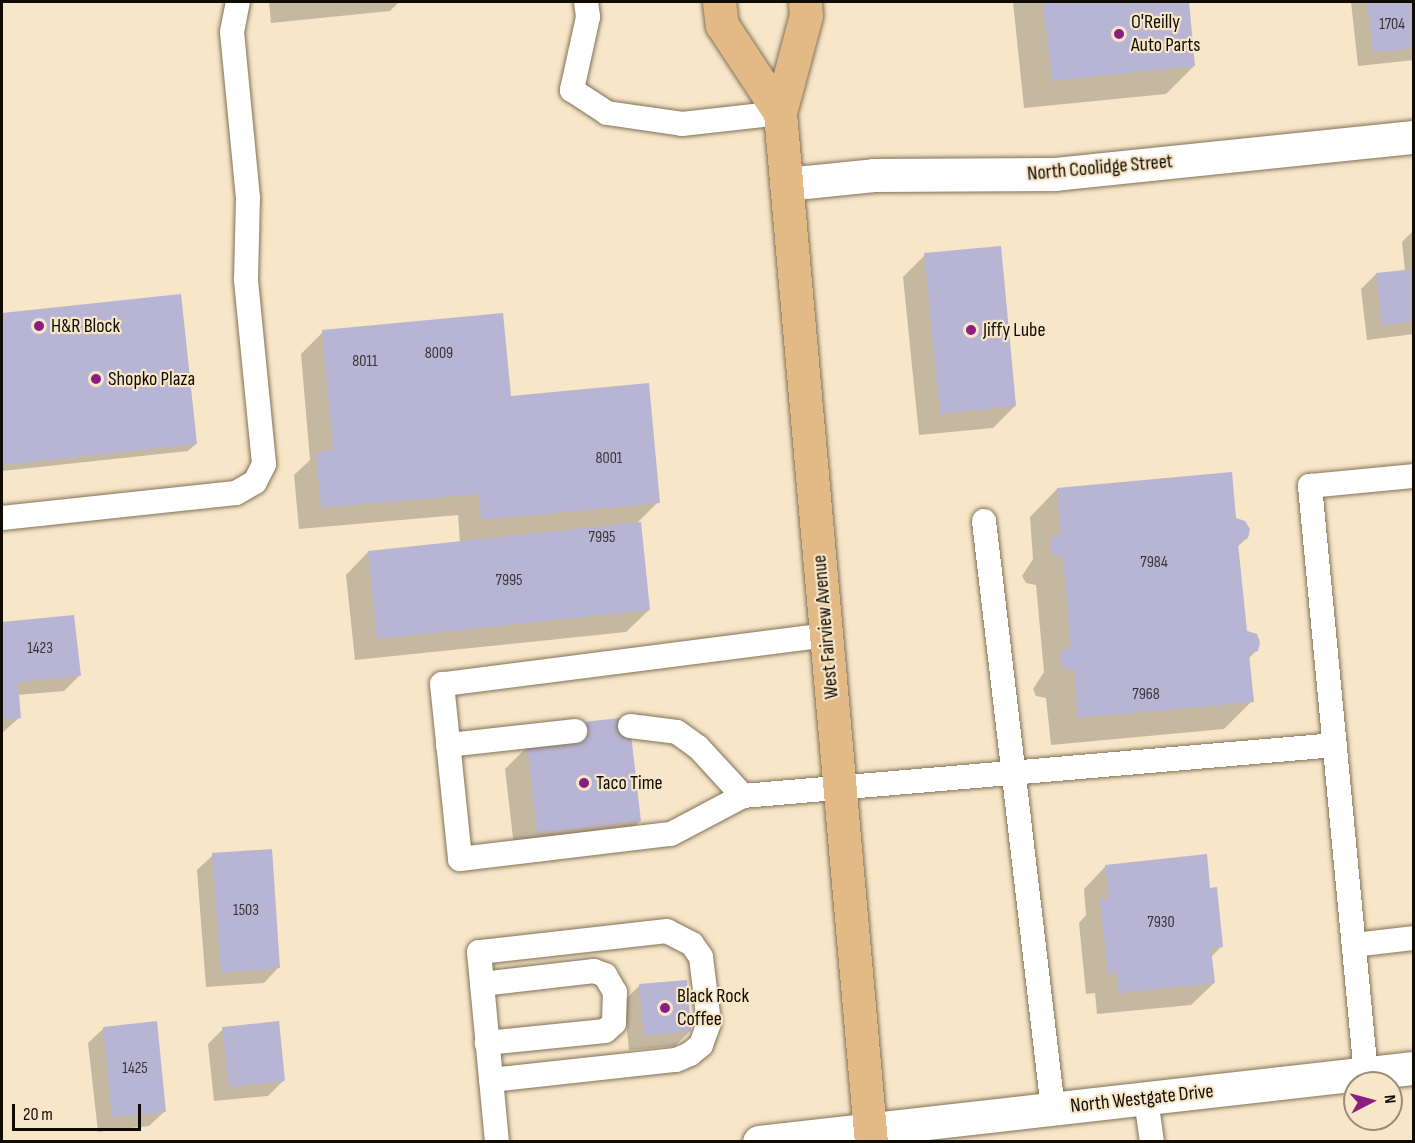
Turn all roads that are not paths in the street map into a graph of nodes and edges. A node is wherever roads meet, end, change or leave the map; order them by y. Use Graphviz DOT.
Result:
graph roads {
  1 [pos="238,2"];
  2 [pos="586,2"];
  3 [pos="719,2"];
  4 [pos="805,2"];
  5 [pos="780,112"];
  6 [pos="1413,137"];
  7 [pos="786,184"];
  8 [pos="1413,476"];
  9 [pos="2,518"];
  10 [pos="984,521"];
  11 [pos="827,635"];
  12 [pos="630,726"];
  13 [pos="575,731"];
  14 [pos="448,745"];
  15 [pos="1335,745"];
  16 [pos="1012,770"];
  17 [pos="840,785"];
  18 [pos="743,796"];
  19 [pos="1413,938"];
  20 [pos="1354,945"];
  21 [pos="482,984"];
  22 [pos="487,1043"];
  23 [pos="1413,1068"];
  24 [pos="1366,1071"];
  25 [pos="1390,1071"];
  26 [pos="1343,1077"];
  27 [pos="491,1080"];
  28 [pos="1146,1099"];
  29 [pos="1053,1109"];
  30 [pos="871,1136"];
  31 [pos="496,1142"];
  32 [pos="759,1142"];
  33 [pos="1152,1142"];
  1 -- 9 [label="lane"];
  2 -- 5 [label="lane"];
  3 -- 5 [label="main road, West Fairview Avenue"];
  4 -- 5 [label="main road, West Fairview Avenue"];
  5 -- 7 [label="main road, West Fairview Avenue"];
  6 -- 7 [label="street, North Coolidge Street"];
  7 -- 11 [label="main road, West Fairview Avenue"];
  8 -- 15 [label="lane"];
  10 -- 16 [label="lane"];
  11 -- 14 [label="lane"];
  11 -- 17 [label="main road, West Fairview Avenue"];
  12 -- 18 [label="lane"];
  13 -- 14 [label="lane"];
  14 -- 18 [label="lane"];
  15 -- 16 [label="lane"];
  15 -- 20 [label="lane"];
  16 -- 17 [label="lane"];
  16 -- 29 [label="lane"];
  17 -- 18 [label="lane"];
  17 -- 30 [label="main road, West Fairview Avenue"];
  19 -- 20 [label="lane"];
  20 -- 24 [label="lane"];
  21 -- 22 [label="lane"];
  21 -- 22 [label="lane"];
  21 -- 27 [label="lane"];
  22 -- 27 [label="lane"];
  23 -- 25 [label="street, North Westgate Drive"];
  26 -- 28 [label="street, North Westgate Drive"];
  27 -- 31 [label="lane"];
  28 -- 29 [label="street, North Westgate Drive"];
  28 -- 33 [label="lane"];
  29 -- 30 [label="street, North Westgate Drive"];
  30 -- 32 [label="street, North Westgate Drive"];
}
